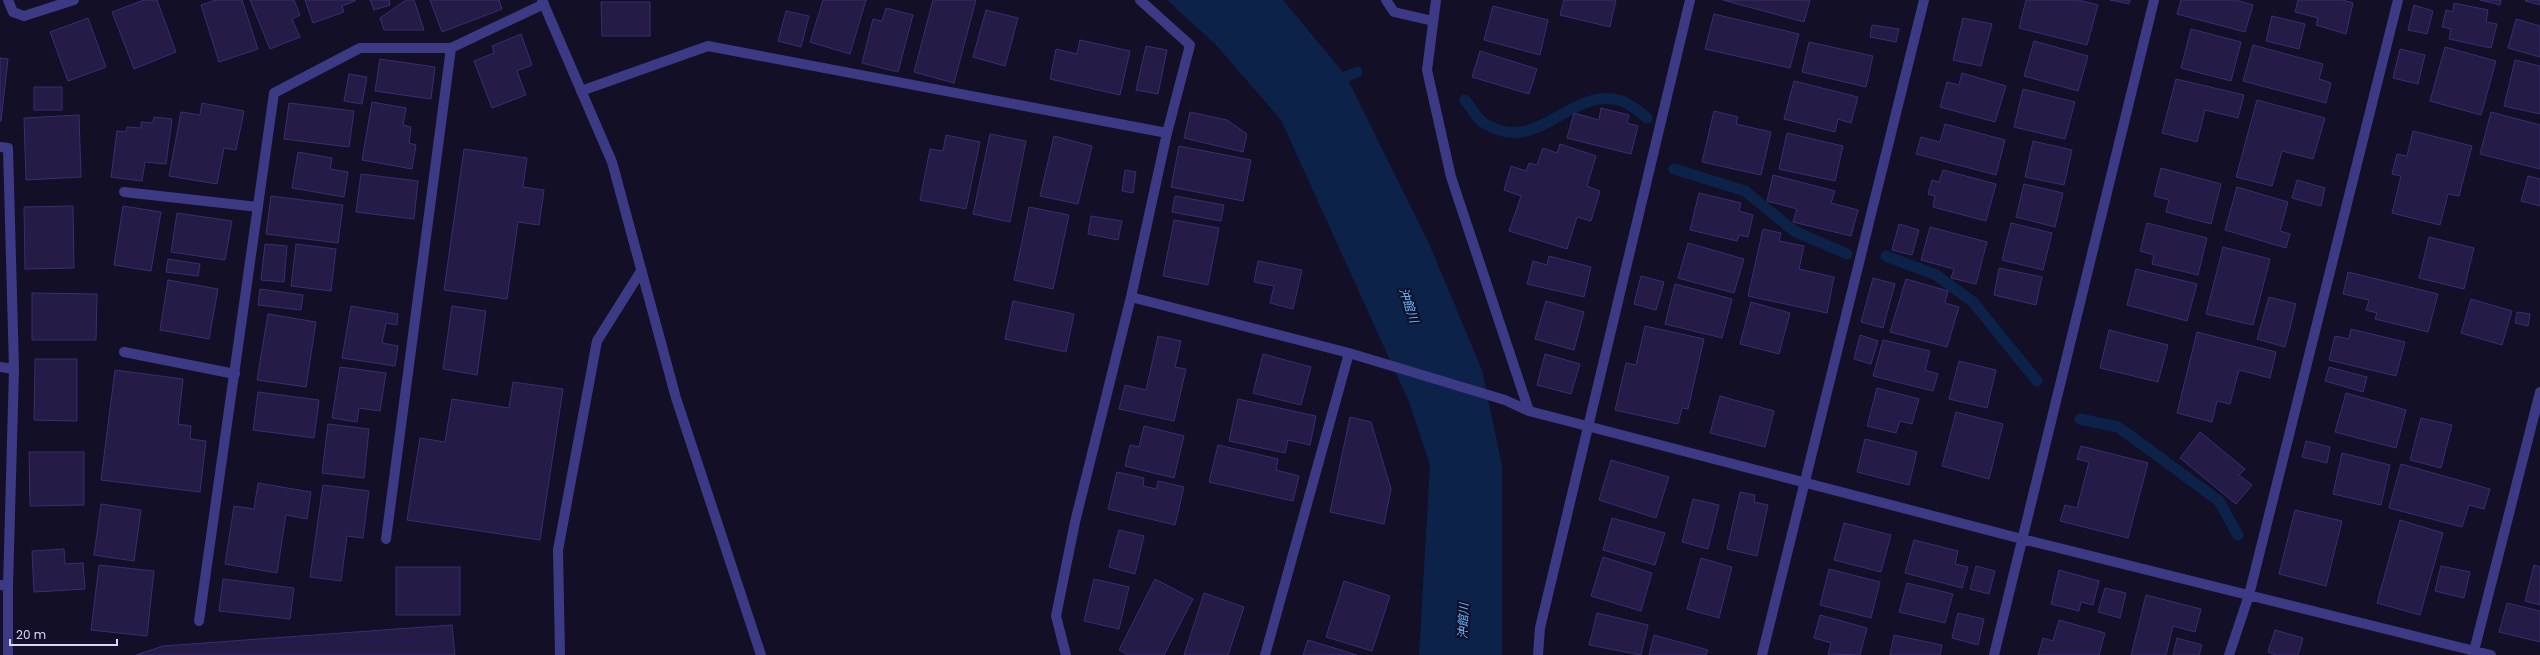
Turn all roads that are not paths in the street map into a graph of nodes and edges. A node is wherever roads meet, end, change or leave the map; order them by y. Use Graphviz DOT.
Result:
graph roads {
  1 [pos="8,0"];
  2 [pos="74,0"];
  3 [pos="1140,0"];
  4 [pos="1386,0"];
  5 [pos="1436,0"];
  6 [pos="1690,0"];
  7 [pos="1924,0"];
  8 [pos="2154,0"];
  9 [pos="2398,0"];
  10 [pos="543,2"];
  11 [pos="1433,21"];
  12 [pos="452,48"];
  13 [pos="581,91"];
  14 [pos="1167,133"];
  15 [pos="0,147"];
  16 [pos="124,192"];
  17 [pos="258,206"];
  18 [pos="641,271"];
  19 [pos="1132,297"];
  20 [pos="124,352"];
  21 [pos="1349,353"];
  22 [pos="0,367"];
  23 [pos="14,369"];
  24 [pos="235,374"];
  25 [pos="2540,392"];
  26 [pos="1530,411"];
  27 [pos="1587,426"];
  28 [pos="1806,483"];
  29 [pos="386,539"];
  30 [pos="2022,539"];
  31 [pos="4,586"];
  32 [pos="2249,595"];
  33 [pos="199,621"];
  34 [pos="2473,653"];
  35 [pos="8,655"];
  36 [pos="560,655"];
  37 [pos="761,655"];
  38 [pos="1066,655"];
  39 [pos="1265,655"];
  40 [pos="1538,655"];
  41 [pos="1762,655"];
  42 [pos="1994,655"];
  43 [pos="2229,655"];
  44 [pos="2491,655"];
  1 -- 2 [label="street"];
  3 -- 14 [label="street"];
  4 -- 11 [label="street"];
  5 -- 11 [label="street"];
  6 -- 27 [label="street"];
  7 -- 28 [label="street"];
  8 -- 30 [label="street"];
  9 -- 32 [label="street"];
  10 -- 12 [label="street"];
  10 -- 13 [label="street"];
  11 -- 26 [label="street"];
  12 -- 17 [label="street"];
  12 -- 29 [label="street"];
  13 -- 14 [label="street"];
  13 -- 18 [label="street"];
  14 -- 19 [label="street"];
  15 -- 23 [label="street"];
  16 -- 17 [label="street"];
  17 -- 24 [label="street"];
  18 -- 36 [label="street"];
  18 -- 37 [label="street"];
  19 -- 21 [label="street"];
  19 -- 38 [label="street"];
  20 -- 24 [label="street"];
  21 -- 26 [label="street"];
  21 -- 39 [label="street"];
  22 -- 23 [label="street"];
  23 -- 31 [label="street"];
  24 -- 33 [label="street"];
  25 -- 34 [label="street"];
  26 -- 27 [label="street"];
  27 -- 28 [label="street"];
  27 -- 40 [label="street"];
  28 -- 30 [label="street"];
  28 -- 41 [label="street"];
  30 -- 32 [label="street"];
  30 -- 42 [label="street"];
  31 -- 35 [label="street"];
  32 -- 34 [label="street"];
  32 -- 43 [label="street"];
  34 -- 44 [label="street"];
}
